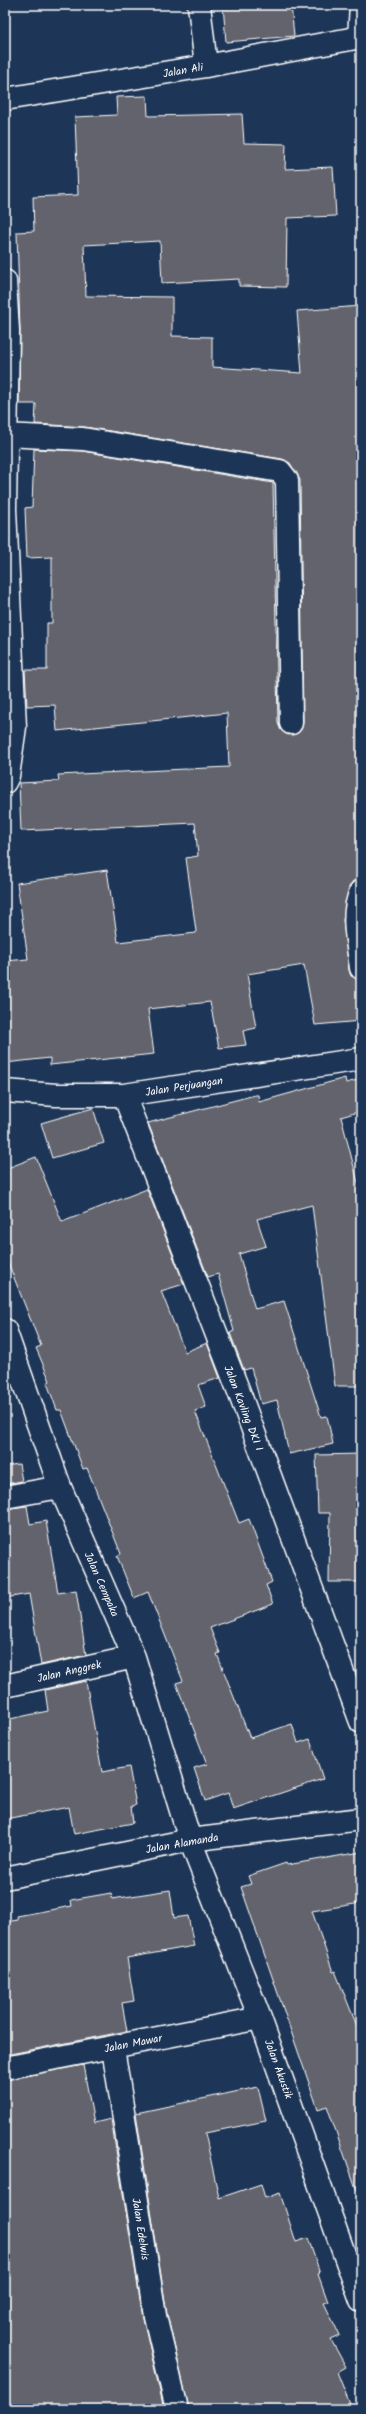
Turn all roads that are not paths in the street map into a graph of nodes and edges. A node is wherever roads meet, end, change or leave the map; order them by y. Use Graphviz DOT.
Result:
graph roads {
  1 [pos="199,5"];
  2 [pos="361,5"];
  3 [pos="360,38"];
  4 [pos="206,66"];
  5 [pos="5,99"];
  6 [pos="5,281"];
  7 [pos="6,435"];
  8 [pos="291,724"];
  9 [pos="10,727"];
  10 [pos="5,782"];
  11 [pos="361,890"];
  12 [pos="361,968"];
  13 [pos="361,1059"];
  14 [pos="5,1091"];
  15 [pos="124,1095"];
  16 [pos="5,1330"];
  17 [pos="60,1487"];
  18 [pos="5,1498"];
  19 [pos="134,1656"];
  20 [pos="5,1686"];
  21 [pos="361,1722"];
  22 [pos="361,1819"];
  23 [pos="190,1840"];
  24 [pos="5,1878"];
  25 [pos="260,2018"];
  26 [pos="112,2048"];
  27 [pos="5,2068"];
  28 [pos="361,2301"];
  29 [pos="177,2409"];
  1 -- 4 [label="street"];
  2 -- 3 [label="street"];
  3 -- 4 [label="street, Jalan Ali"];
  4 -- 5 [label="street, Jalan Ali"];
  6 -- 7 [label="street"];
  7 -- 8 [label="street"];
  7 -- 9 [label="street"];
  9 -- 10 [label="street"];
  11 -- 12 [label="street"];
  13 -- 15 [label="street, Jalan Perjuangan"];
  14 -- 15 [label="street, Jalan Perjuangan"];
  15 -- 21 [label="street, Jalan Kavling DKI I"];
  16 -- 17 [label="street, Jalan Cempaka"];
  17 -- 18 [label="street"];
  17 -- 19 [label="street, Jalan Cempaka"];
  19 -- 20 [label="street, Jalan Anggrek"];
  19 -- 23 [label="street, Jalan Cempaka"];
  22 -- 23 [label="street, Jalan Alamanda"];
  23 -- 24 [label="street, Jalan Alamanda"];
  23 -- 25 [label="street, Jalan Akustik"];
  25 -- 26 [label="street, Jalan Mawar"];
  25 -- 28 [label="street, Jalan Akustik"];
  26 -- 27 [label="street, Jalan Mawar"];
  26 -- 29 [label="street, Jalan Edelwis"];
}
